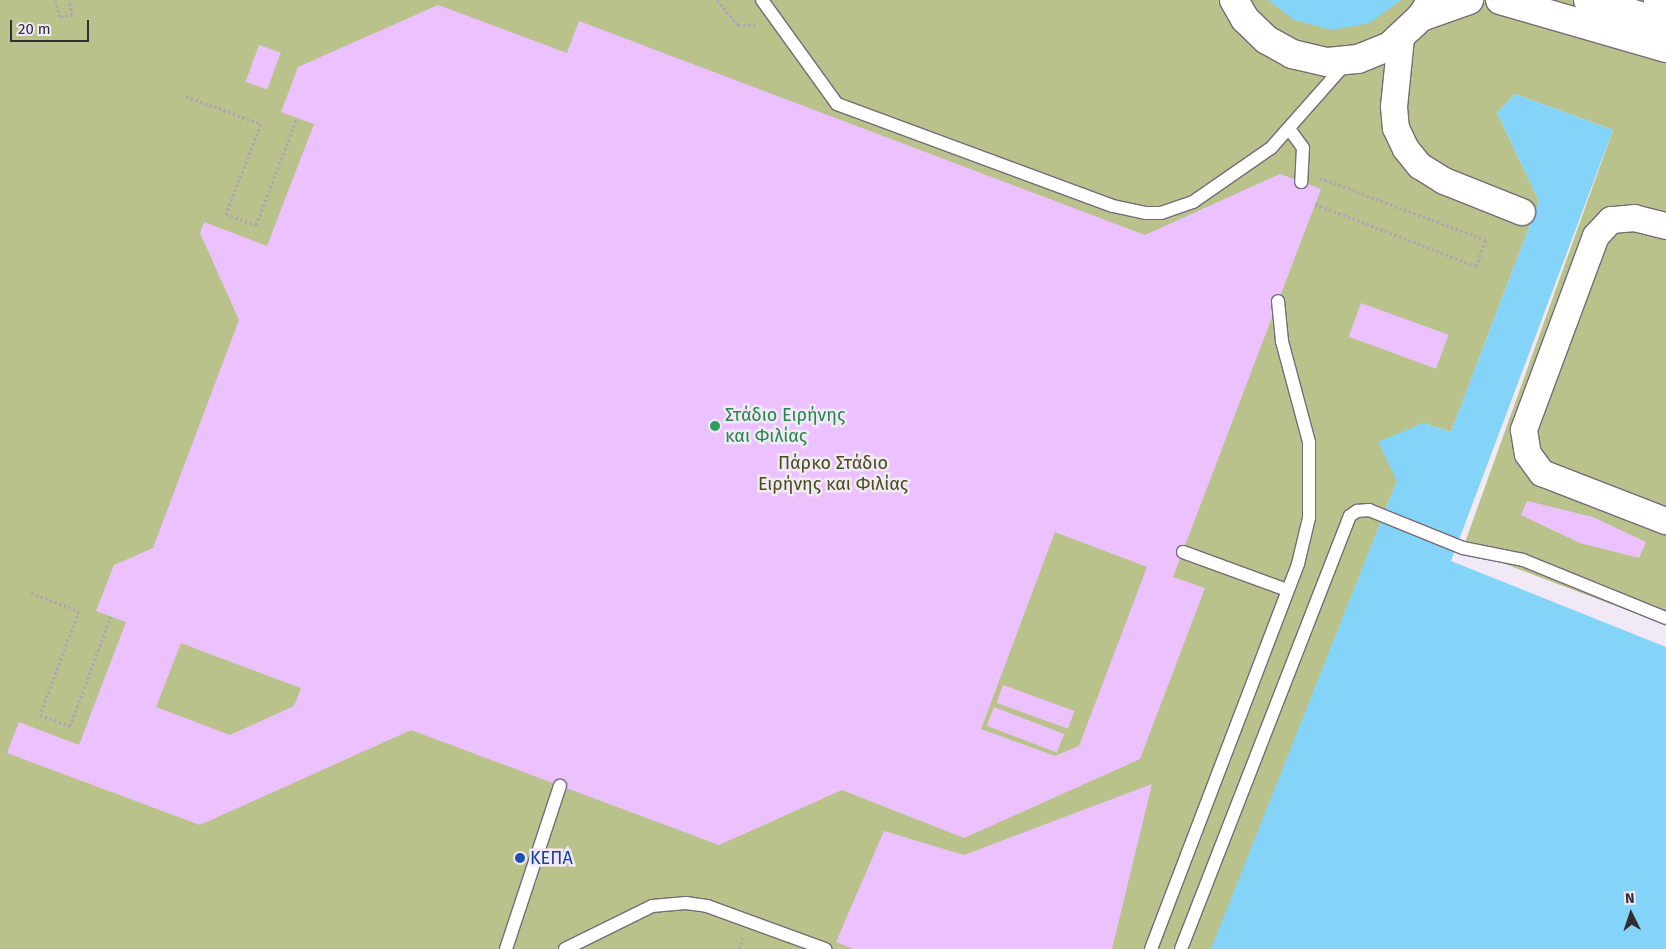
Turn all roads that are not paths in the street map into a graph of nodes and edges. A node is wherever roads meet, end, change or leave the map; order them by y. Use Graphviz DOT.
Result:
graph roads {
  1 [pos="762,0"];
  2 [pos="1234,0"];
  3 [pos="1469,0"];
  4 [pos="1500,0"];
  5 [pos="1588,0"];
  6 [pos="1658,0"];
  7 [pos="1427,9"];
  8 [pos="1666,11"];
  9 [pos="1666,24"];
  10 [pos="1401,38"];
  11 [pos="1666,48"];
  12 [pos="1348,61"];
  13 [pos="1290,130"];
  14 [pos="1301,176"];
  15 [pos="1522,212"];
  16 [pos="1666,226"];
  17 [pos="1278,301"];
  18 [pos="1666,521"];
  19 [pos="1183,552"];
  20 [pos="1288,590"];
  21 [pos="1666,618"];
  22 [pos="560,786"];
  23 [pos="506,949"];
  24 [pos="565,949"];
  25 [pos="825,949"];
  26 [pos="1151,949"];
  27 [pos="1181,949"];
  1 -- 13 [label="lane"];
  2 -- 12 [label="main road"];
  3 -- 7 [label="main road"];
  4 -- 11 [label="main road"];
  5 -- 9 [label="main road"];
  6 -- 8 [label="main road"];
  7 -- 10 [label="main road"];
  10 -- 12 [label="main road"];
  10 -- 15 [label="street"];
  12 -- 13 [label="lane"];
  13 -- 14 [label="lane"];
  16 -- 18 [label="street"];
  17 -- 20 [label="lane"];
  19 -- 20 [label="lane"];
  20 -- 26 [label="lane"];
  21 -- 27 [label="lane"];
  22 -- 23 [label="lane"];
  24 -- 25 [label="lane"];
}
